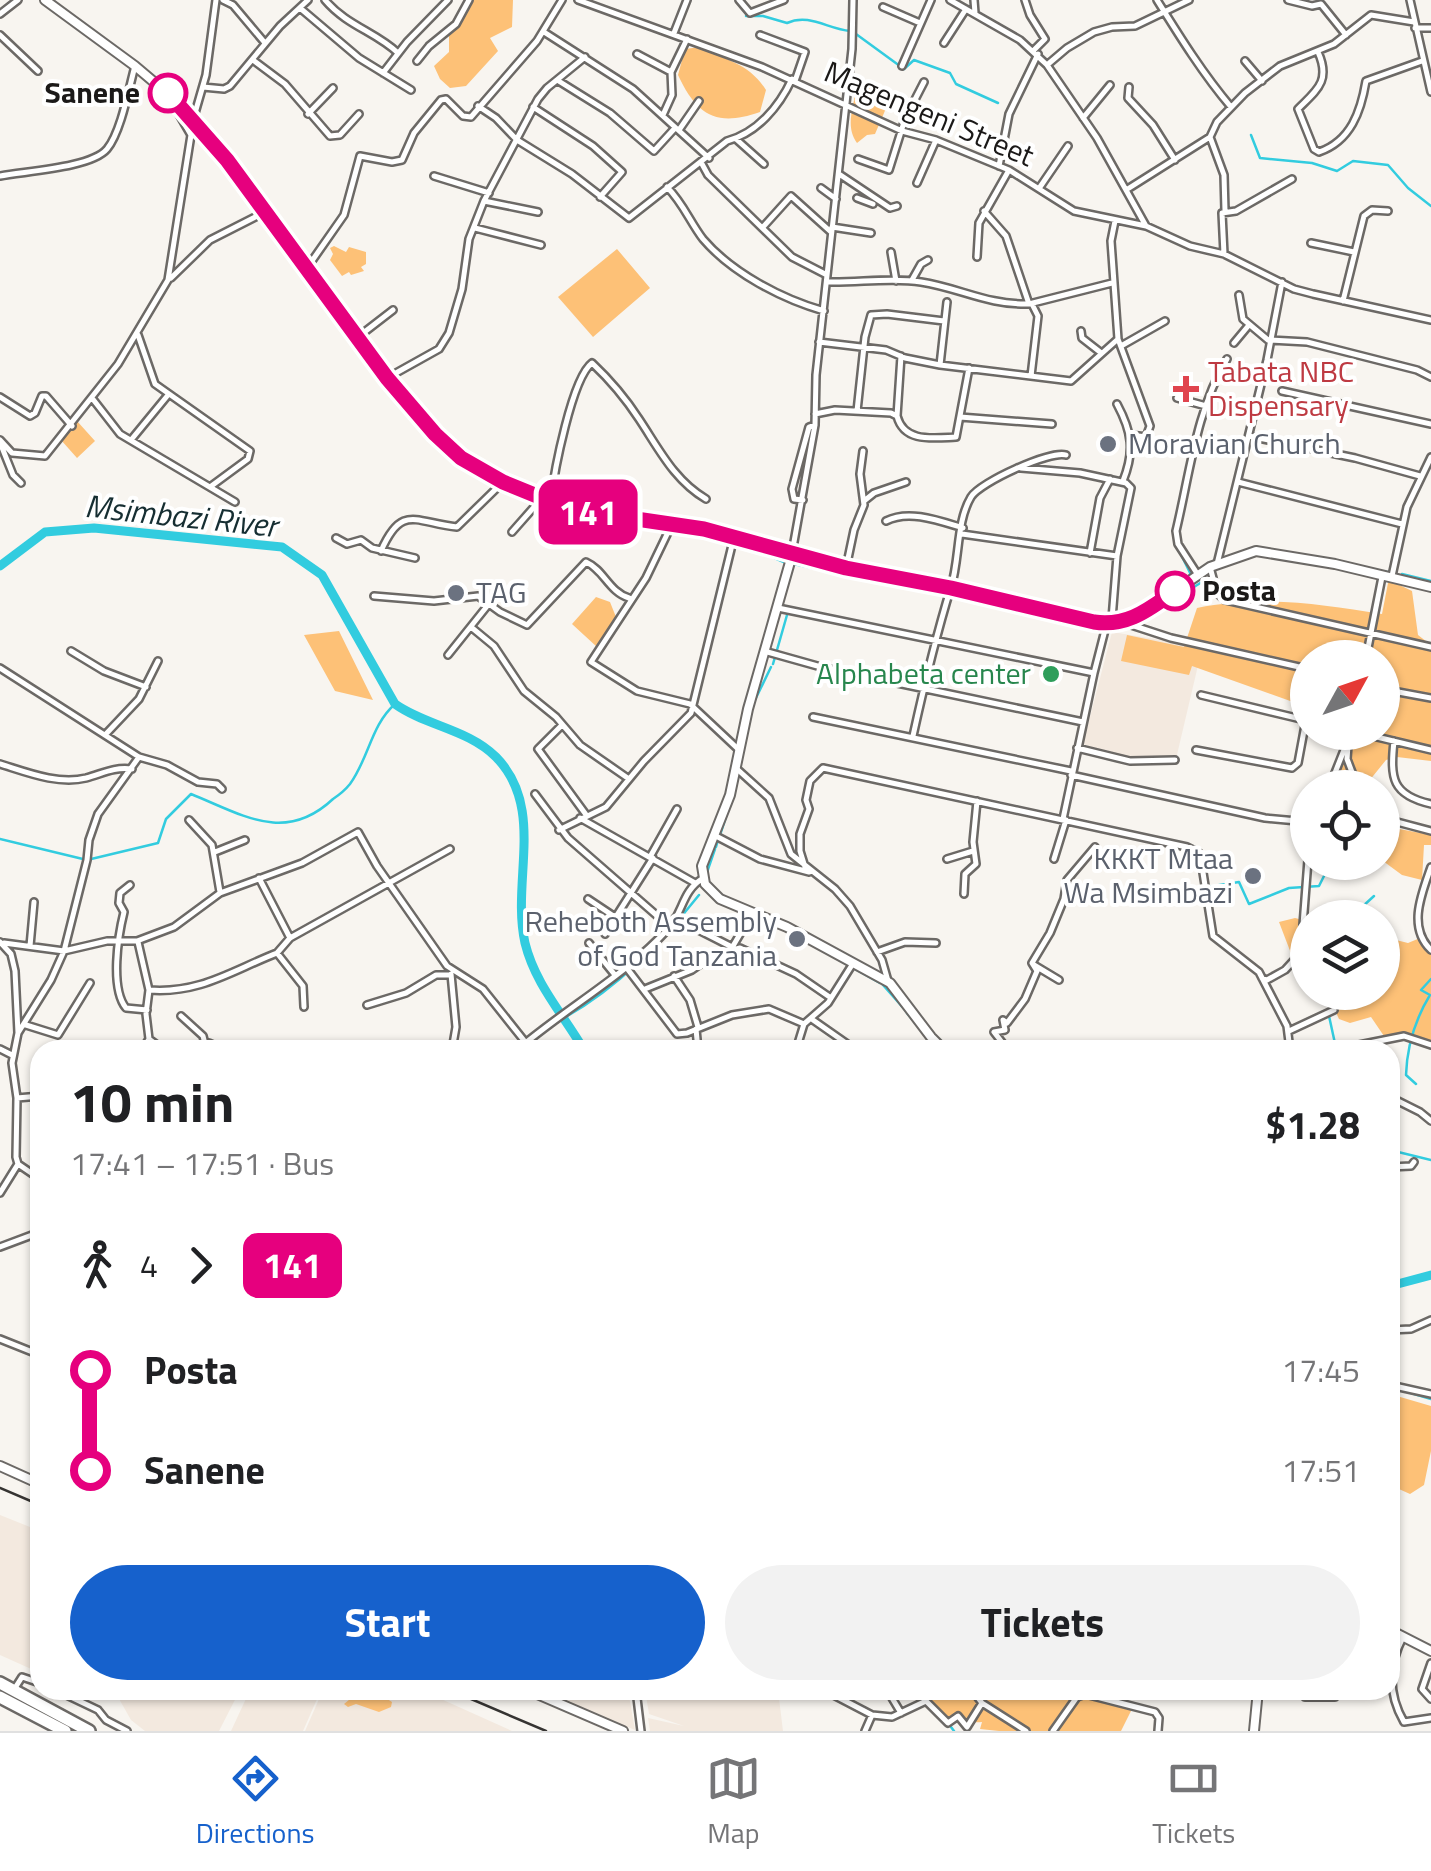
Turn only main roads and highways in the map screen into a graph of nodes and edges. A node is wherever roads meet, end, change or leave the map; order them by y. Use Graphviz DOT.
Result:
graph roads {
  1 [pos="45,0"];
  2 [pos="792,556"];
  3 [pos="1431,586"];
  4 [pos="933,1040"];
  5 [pos="0,1466"];
  6 [pos="30,1480"];
  7 [pos="1400,1633"];
  8 [pos="1431,1651"];
  9 [pos="0,1683"];
  10 [pos="0,1697"];
  11 [pos="30,1699"];
  12 [pos="32,1700"];
  13 [pos="551,1700"];
  14 [pos="1256,1700"];
  15 [pos="65,1731"];
  16 [pos="89,1731"];
  17 [pos="623,1731"];
  18 [pos="1254,1731"];
  1 -- 2 [label="main road"];
  2 -- 3 [label="main road"];
  2 -- 4 [label="main road"];
  5 -- 6 [label="main road"];
  7 -- 8 [label="main road"];
  9 -- 11 [label="highway"];
  10 -- 15 [label="highway"];
  12 -- 16 [label="highway"];
  13 -- 17 [label="main road"];
  14 -- 18 [label="main road"];
}
